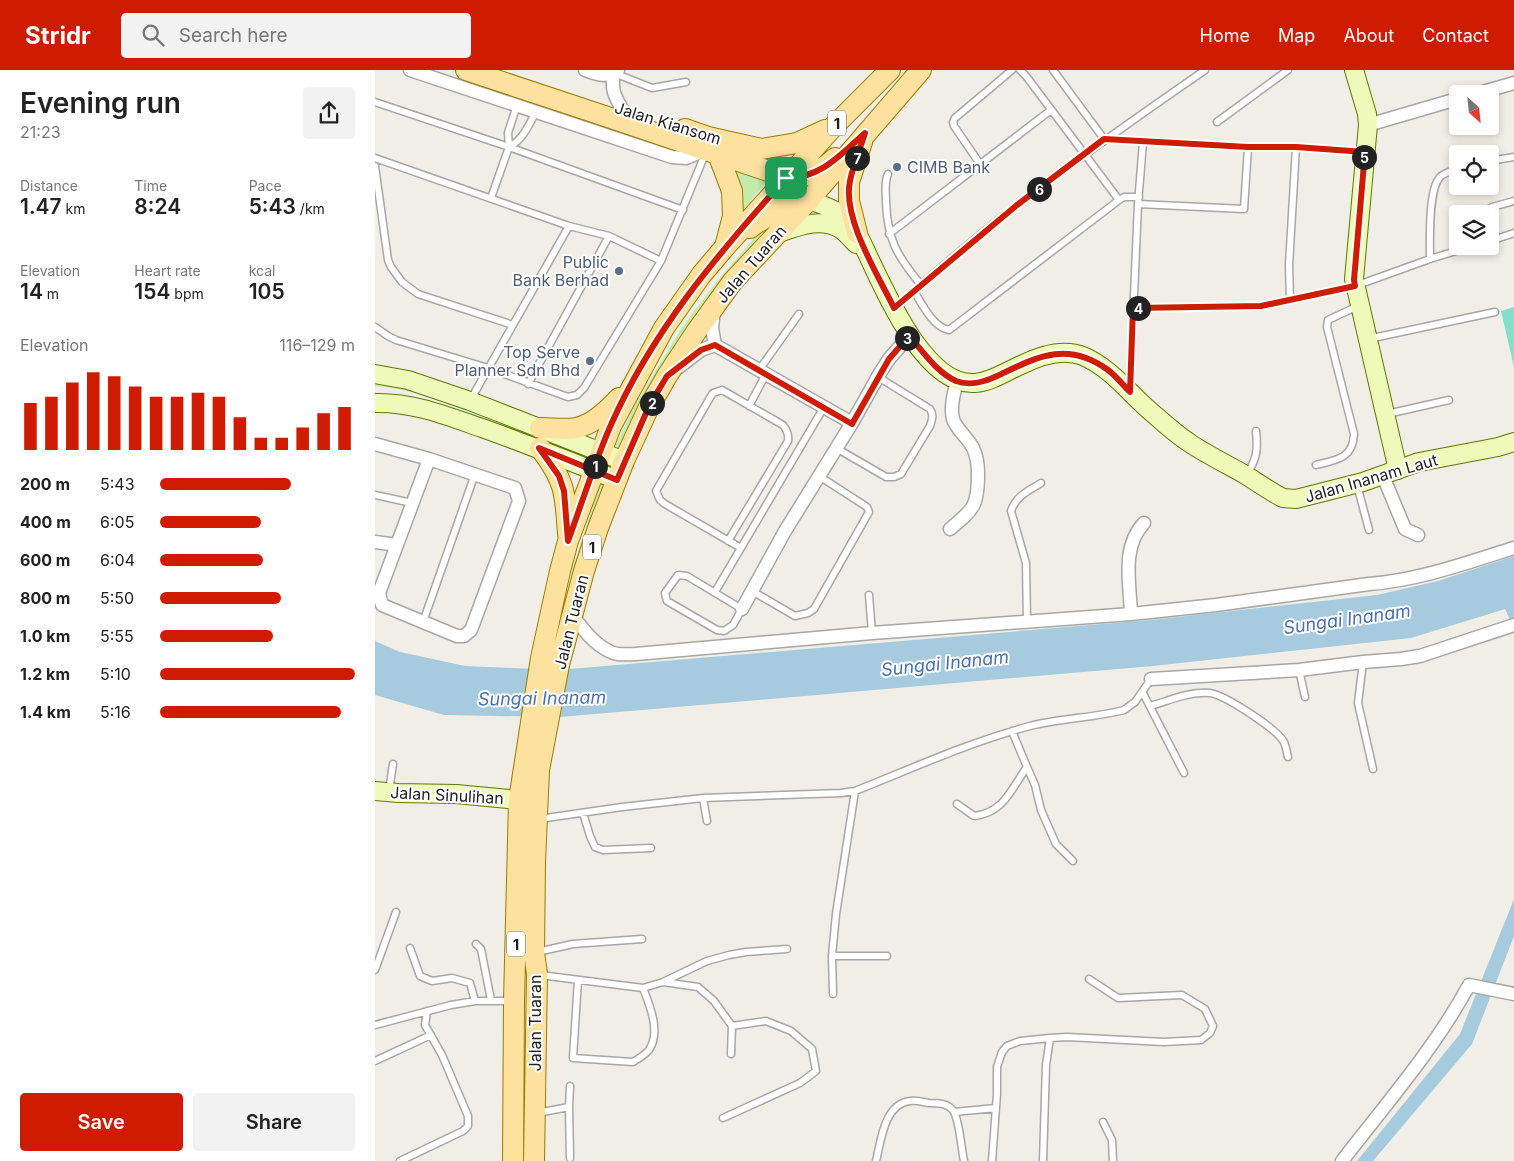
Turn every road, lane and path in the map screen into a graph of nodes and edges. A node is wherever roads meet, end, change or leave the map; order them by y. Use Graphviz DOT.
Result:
graph roads {
  1 [pos="410,70"];
  2 [pos="465,70"];
  3 [pos="502,70"];
  4 [pos="585,70"];
  5 [pos="890,70"];
  6 [pos="921,70"];
  7 [pos="1012,70"];
  8 [pos="1020,70"];
  9 [pos="1053,70"];
  10 [pos="1205,70"];
  11 [pos="1288,70"];
  12 [pos="1354,70"];
  13 [pos="616,71"];
  14 [pos="686,82"];
  15 [pos="1514,83"];
  16 [pos="1499,87"];
  17 [pos="1449,101"];
  18 [pos="375,102"];
  19 [pos="517,105"];
  20 [pos="622,110"];
  21 [pos="1051,110"];
  22 [pos="536,112"];
  23 [pos="1217,122"];
  24 [pos="833,126"];
  25 [pos="1368,126"];
  26 [pos="865,133"];
  27 [pos="1104,139"];
  28 [pos="1143,142"];
  29 [pos="509,147"];
  30 [pos="1248,147"];
  31 [pos="1296,147"];
  32 [pos="712,152"];
  33 [pos="1365,152"];
  34 [pos="1086,154"];
  35 [pos="1514,157"];
  36 [pos="375,158"];
  37 [pos="1499,160"];
  38 [pos="981,164"];
  39 [pos="375,166"];
  40 [pos="1449,172"];
  41 [pos="888,174"];
  42 [pos="786,178"];
  43 [pos="491,198"];
  44 [pos="809,200"];
  45 [pos="1119,200"];
  46 [pos="1139,200"];
  47 [pos="1514,201"];
  48 [pos="1499,205"];
  49 [pos="683,210"];
  50 [pos="569,226"];
  51 [pos="857,233"];
  52 [pos="1514,233"];
  53 [pos="776,234"];
  54 [pos="889,234"];
  55 [pos="609,236"];
  56 [pos="1499,238"];
  57 [pos="725,247"];
  58 [pos="1449,253"];
  59 [pos="868,254"];
  60 [pos="1431,259"];
  61 [pos="661,261"];
  62 [pos="921,285"];
  63 [pos="1355,286"];
  64 [pos="913,291"];
  65 [pos="1290,300"];
  66 [pos="715,304"];
  67 [pos="1360,305"];
  68 [pos="894,308"];
  69 [pos="1133,308"];
  70 [pos="1495,312"];
  71 [pos="799,314"];
  72 [pos="513,325"];
  73 [pos="375,327"];
  74 [pos="909,336"];
  75 [pos="1367,340"];
  76 [pos="715,345"];
  77 [pos="488,368"];
  78 [pos="763,372"];
  79 [pos="375,374"];
  80 [pos="667,376"];
  81 [pos="878,376"];
  82 [pos="957,381"];
  83 [pos="528,384"];
  84 [pos="632,384"];
  85 [pos="1130,392"];
  86 [pos="1449,400"];
  87 [pos="470,401"];
  88 [pos="375,403"];
  89 [pos="749,406"];
  90 [pos="824,407"];
  91 [pos="1385,414"];
  92 [pos="852,424"];
  93 [pos="540,428"];
  94 [pos="1256,431"];
  95 [pos="1514,442"];
  96 [pos="375,444"];
  97 [pos="539,448"];
  98 [pos="837,448"];
  99 [pos="601,452"];
  100 [pos="429,458"];
  101 [pos="624,461"];
  102 [pos="1316,465"];
  103 [pos="593,471"];
  104 [pos="1390,473"];
  105 [pos="475,474"];
  106 [pos="819,476"];
  107 [pos="1246,476"];
  108 [pos="617,480"];
  109 [pos="1041,483"];
  110 [pos="1357,484"];
  111 [pos="375,495"];
  112 [pos="413,503"];
  113 [pos="1144,523"];
  114 [pos="950,529"];
  115 [pos="1369,530"];
  116 [pos="1418,536"];
  117 [pos="568,541"];
  118 [pos="728,541"];
  119 [pos="375,542"];
  120 [pos="397,545"];
  121 [pos="741,548"];
  122 [pos="1514,548"];
  123 [pos="752,591"];
  124 [pos="715,592"];
  125 [pos="869,595"];
  126 [pos="742,609"];
  127 [pos="1131,614"];
  128 [pos="572,615"];
  129 [pos="423,622"];
  130 [pos="1027,622"];
  131 [pos="1514,625"];
  132 [pos="872,632"];
  133 [pos="550,661"];
  134 [pos="1363,662"];
  135 [pos="1299,670"];
  136 [pos="1151,679"];
  137 [pos="1143,693"];
  138 [pos="1305,697"];
  139 [pos="1149,706"];
  140 [pos="538,729"];
  141 [pos="1012,731"];
  142 [pos="1288,757"];
  143 [pos="393,764"];
  144 [pos="1027,767"];
  145 [pos="1373,770"];
  146 [pos="1184,773"];
  147 [pos="855,791"];
  148 [pos="382,792"];
  149 [pos="703,798"];
  150 [pos="519,800"];
  151 [pos="957,804"];
  152 [pos="583,812"];
  153 [pos="536,819"];
  154 [pos="707,821"];
  155 [pos="651,848"];
  156 [pos="1073,861"];
  157 [pos="396,912"];
  158 [pos="642,939"];
  159 [pos="476,944"];
  160 [pos="410,948"];
  161 [pos="787,949"];
  162 [pos="534,952"];
  163 [pos="832,956"];
  164 [pos="887,956"];
  165 [pos="375,970"];
  166 [pos="537,974"];
  167 [pos="1089,979"];
  168 [pos="578,980"];
  169 [pos="663,982"];
  170 [pos="643,988"];
  171 [pos="833,994"];
  172 [pos="1514,994"];
  173 [pos="491,1000"];
  174 [pos="475,1001"];
  175 [pos="514,1001"];
  176 [pos="427,1011"];
  177 [pos="375,1025"];
  178 [pos="732,1026"];
  179 [pos="431,1035"];
  180 [pos="1050,1038"];
  181 [pos="731,1054"];
  182 [pos="375,1061"];
  183 [pos="571,1086"];
  184 [pos="569,1107"];
  185 [pos="996,1108"];
  186 [pos="954,1112"];
  187 [pos="535,1113"];
  188 [pos="723,1118"];
  189 [pos="1103,1122"];
  190 [pos="570,1158"];
  191 [pos="400,1161"];
  192 [pos="513,1161"];
  193 [pos="534,1161"];
  194 [pos="876,1161"];
  195 [pos="964,1161"];
  196 [pos="992,1161"];
  197 [pos="1043,1161"];
  198 [pos="1113,1161"];
  199 [pos="1342,1161"];
  1 -- 19 [label="street"];
  2 -- 32 [label="main road, Jalan Kiansom"];
  3 -- 20 [label="main road, Jalan Kiansom"];
  4 -- 13 [label="street"];
  5 -- 24 [label="main road, Jalan Tuaran / 1"];
  6 -- 26 [label="main road, Jalan Tuaran / 1"];
  7 -- 38 [label="lane"];
  8 -- 21 [label="lane"];
  9 -- 27 [label="lane"];
  10 -- 27 [label="lane"];
  11 -- 23 [label="lane"];
  12 -- 25 [label="street"];
  13 -- 14 [label="lane"];
  13 -- 20 [label="street"];
  15 -- 16 [label="street"];
  17 -- 25 [label="street"];
  18 -- 29 [label="lane"];
  19 -- 22 [label="street"];
  19 -- 29 [label="lane"];
  20 -- 24 [label="main road, Jalan Kiansom"];
  21 -- 34 [label="lane"];
  21 -- 38 [label="lane"];
  22 -- 29 [label="lane"];
  22 -- 32 [label="street"];
  24 -- 42 [label="main road, Jalan Tuaran / 1"];
  25 -- 33 [label="street"];
  26 -- 42 [label="main road"];
  26 -- 44 [label="main road, Jalan Tuaran / 1"];
  26 -- 51 [label="main road"];
  27 -- 28 [label="lane"];
  27 -- 34 [label="lane"];
  28 -- 30 [label="lane"];
  28 -- 46 [label="lane"];
  29 -- 43 [label="lane"];
  29 -- 49 [label="lane"];
  30 -- 31 [label="lane"];
  30 -- 46 [label="lane"];
  31 -- 33 [label="lane"];
  31 -- 65 [label="lane"];
  32 -- 42 [label="main road, Jalan Kiansom"];
  32 -- 49 [label="lane"];
  32 -- 57 [label="main road"];
  33 -- 63 [label="street"];
  34 -- 45 [label="lane"];
  34 -- 62 [label="lane"];
  35 -- 37 [label="lane"];
  36 -- 43 [label="lane"];
  38 -- 54 [label="lane"];
  39 -- 72 [label="lane"];
  40 -- 60 [label="lane"];
  41 -- 54 [label="lane"];
  42 -- 57 [label="main road, Jalan Tuaran / 1"];
  43 -- 50 [label="lane"];
  44 -- 51 [label="street"];
  44 -- 53 [label="main road, Jalan Tuaran / 1"];
  44 -- 57 [label="main road"];
  45 -- 46 [label="lane"];
  45 -- 64 [label="lane"];
  46 -- 69 [label="lane"];
  47 -- 48 [label="lane"];
  49 -- 61 [label="lane"];
  50 -- 55 [label="lane"];
  50 -- 72 [label="lane"];
  51 -- 59 [label="street"];
  52 -- 56 [label="lane"];
  53 -- 59 [label="street"];
  53 -- 66 [label="main road, Jalan Tuaran / 1"];
  54 -- 62 [label="lane"];
  55 -- 61 [label="lane"];
  55 -- 83 [label="lane"];
  57 -- 84 [label="main road, Jalan Tuaran / 1"];
  58 -- 60 [label="lane"];
  59 -- 68 [label="street"];
  60 -- 63 [label="lane"];
  61 -- 83 [label="lane"];
  62 -- 64 [label="lane"];
  63 -- 65 [label="lane"];
  63 -- 67 [label="street"];
  64 -- 68 [label="lane"];
  65 -- 69 [label="lane"];
  66 -- 76 [label="street"];
  66 -- 80 [label="main road, Jalan Tuaran / 1"];
  67 -- 75 [label="street"];
  67 -- 102 [label="lane"];
  68 -- 74 [label="street"];
  69 -- 85 [label="lane"];
  70 -- 75 [label="lane"];
  71 -- 78 [label="lane"];
  72 -- 77 [label="lane"];
  73 -- 77 [label="lane"];
  74 -- 81 [label="street"];
  74 -- 82 [label="street"];
  75 -- 91 [label="street"];
  76 -- 78 [label="street"];
  76 -- 80 [label="street"];
  77 -- 83 [label="lane"];
  77 -- 87 [label="lane"];
  78 -- 89 [label="lane"];
  78 -- 90 [label="street"];
  79 -- 87 [label="street"];
  80 -- 101 [label="main road, Jalan Tuaran / 1"];
  81 -- 92 [label="street"];
  81 -- 98 [label="lane"];
  82 -- 85 [label="street, Jalan Inanam Laut"];
  82 -- 114 [label="street"];
  84 -- 93 [label="main road"];
  84 -- 99 [label="main road, Jalan Tuaran / 1"];
  85 -- 107 [label="street, Jalan Inanam Laut"];
  86 -- 91 [label="lane"];
  87 -- 93 [label="street"];
  88 -- 97 [label="street"];
  89 -- 118 [label="lane"];
  89 -- 118 [label="lane"];
  90 -- 92 [label="street"];
  90 -- 121 [label="lane"];
  91 -- 104 [label="street"];
  92 -- 98 [label="street"];
  93 -- 99 [label="street"];
  94 -- 107 [label="lane"];
  95 -- 104 [label="street, Jalan Inanam Laut"];
  96 -- 100 [label="street"];
  97 -- 103 [label="street"];
  97 -- 117 [label="main road"];
  98 -- 106 [label="street"];
  99 -- 101 [label="street"];
  99 -- 103 [label="main road, Jalan Tuaran / 1"];
  100 -- 105 [label="street"];
  100 -- 112 [label="street"];
  101 -- 108 [label="main road, Jalan Tuaran / 1"];
  103 -- 108 [label="street"];
  103 -- 117 [label="main road, Jalan Tuaran / 1"];
  104 -- 110 [label="street, Jalan Inanam Laut"];
  104 -- 116 [label="street"];
  105 -- 129 [label="lane"];
  105 -- 129 [label="street"];
  106 -- 123 [label="street"];
  106 -- 123 [label="lane"];
  107 -- 110 [label="street, Jalan Inanam Laut"];
  108 -- 128 [label="main road, Jalan Tuaran / 1"];
  109 -- 130 [label="lane"];
  110 -- 115 [label="lane"];
  111 -- 112 [label="lane"];
  112 -- 120 [label="street"];
  113 -- 127 [label="street"];
  117 -- 133 [label="main road, Jalan Tuaran / 1"];
  118 -- 121 [label="lane"];
  119 -- 120 [label="street"];
  120 -- 129 [label="street"];
  121 -- 124 [label="lane"];
  122 -- 127 [label="street"];
  123 -- 126 [label="street"];
  124 -- 126 [label="lane"];
  124 -- 126 [label="lane"];
  125 -- 132 [label="lane"];
  127 -- 130 [label="street"];
  128 -- 132 [label="street"];
  128 -- 133 [label="main road, Jalan Tuaran / 1"];
  130 -- 132 [label="street"];
  131 -- 134 [label="street"];
  133 -- 140 [label="main road, Jalan Tuaran / 1"];
  134 -- 135 [label="street"];
  134 -- 145 [label="lane"];
  135 -- 136 [label="street"];
  135 -- 138 [label="lane"];
  136 -- 137 [label="lane"];
  137 -- 139 [label="lane"];
  137 -- 141 [label="lane"];
  139 -- 142 [label="lane"];
  139 -- 146 [label="lane"];
  140 -- 150 [label="main road, Jalan Tuaran / 1"];
  140 -- 153 [label="main road, Jalan Tuaran / 1"];
  141 -- 144 [label="lane"];
  141 -- 147 [label="lane"];
  143 -- 148 [label="lane"];
  144 -- 151 [label="lane"];
  144 -- 156 [label="lane"];
  147 -- 149 [label="lane"];
  147 -- 163 [label="lane"];
  148 -- 150 [label="street, Jalan Sinulihan"];
  149 -- 152 [label="lane"];
  149 -- 154 [label="lane"];
  150 -- 175 [label="main road, Jalan Tuaran / 1"];
  152 -- 153 [label="lane"];
  152 -- 155 [label="lane"];
  153 -- 162 [label="main road, Jalan Tuaran / 1"];
  157 -- 165 [label="lane"];
  158 -- 162 [label="lane"];
  159 -- 173 [label="lane"];
  160 -- 174 [label="lane"];
  161 -- 169 [label="lane"];
  162 -- 166 [label="main road, Jalan Tuaran / 1"];
  163 -- 164 [label="lane"];
  163 -- 171 [label="lane"];
  166 -- 168 [label="lane"];
  166 -- 187 [label="main road, Jalan Tuaran / 1"];
  167 -- 180 [label="lane"];
  168 -- 170 [label="lane"];
  168 -- 170 [label="lane"];
  169 -- 170 [label="lane"];
  169 -- 178 [label="lane"];
  172 -- 199 [label="street"];
  173 -- 174 [label="lane"];
  173 -- 175 [label="lane"];
  174 -- 176 [label="lane"];
  175 -- 192 [label="main road, Jalan Tuaran / 1"];
  176 -- 177 [label="lane"];
  176 -- 179 [label="lane"];
  178 -- 181 [label="lane"];
  178 -- 188 [label="lane"];
  179 -- 182 [label="lane"];
  179 -- 191 [label="lane"];
  180 -- 185 [label="lane"];
  180 -- 197 [label="lane"];
  183 -- 184 [label="lane"];
  184 -- 187 [label="lane"];
  184 -- 190 [label="lane"];
  185 -- 186 [label="lane"];
  185 -- 196 [label="lane"];
  186 -- 194 [label="lane"];
  186 -- 195 [label="lane"];
  187 -- 192 [label="main road"];
  187 -- 193 [label="main road, Jalan Tuaran / 1"];
  189 -- 198 [label="lane"];
}
